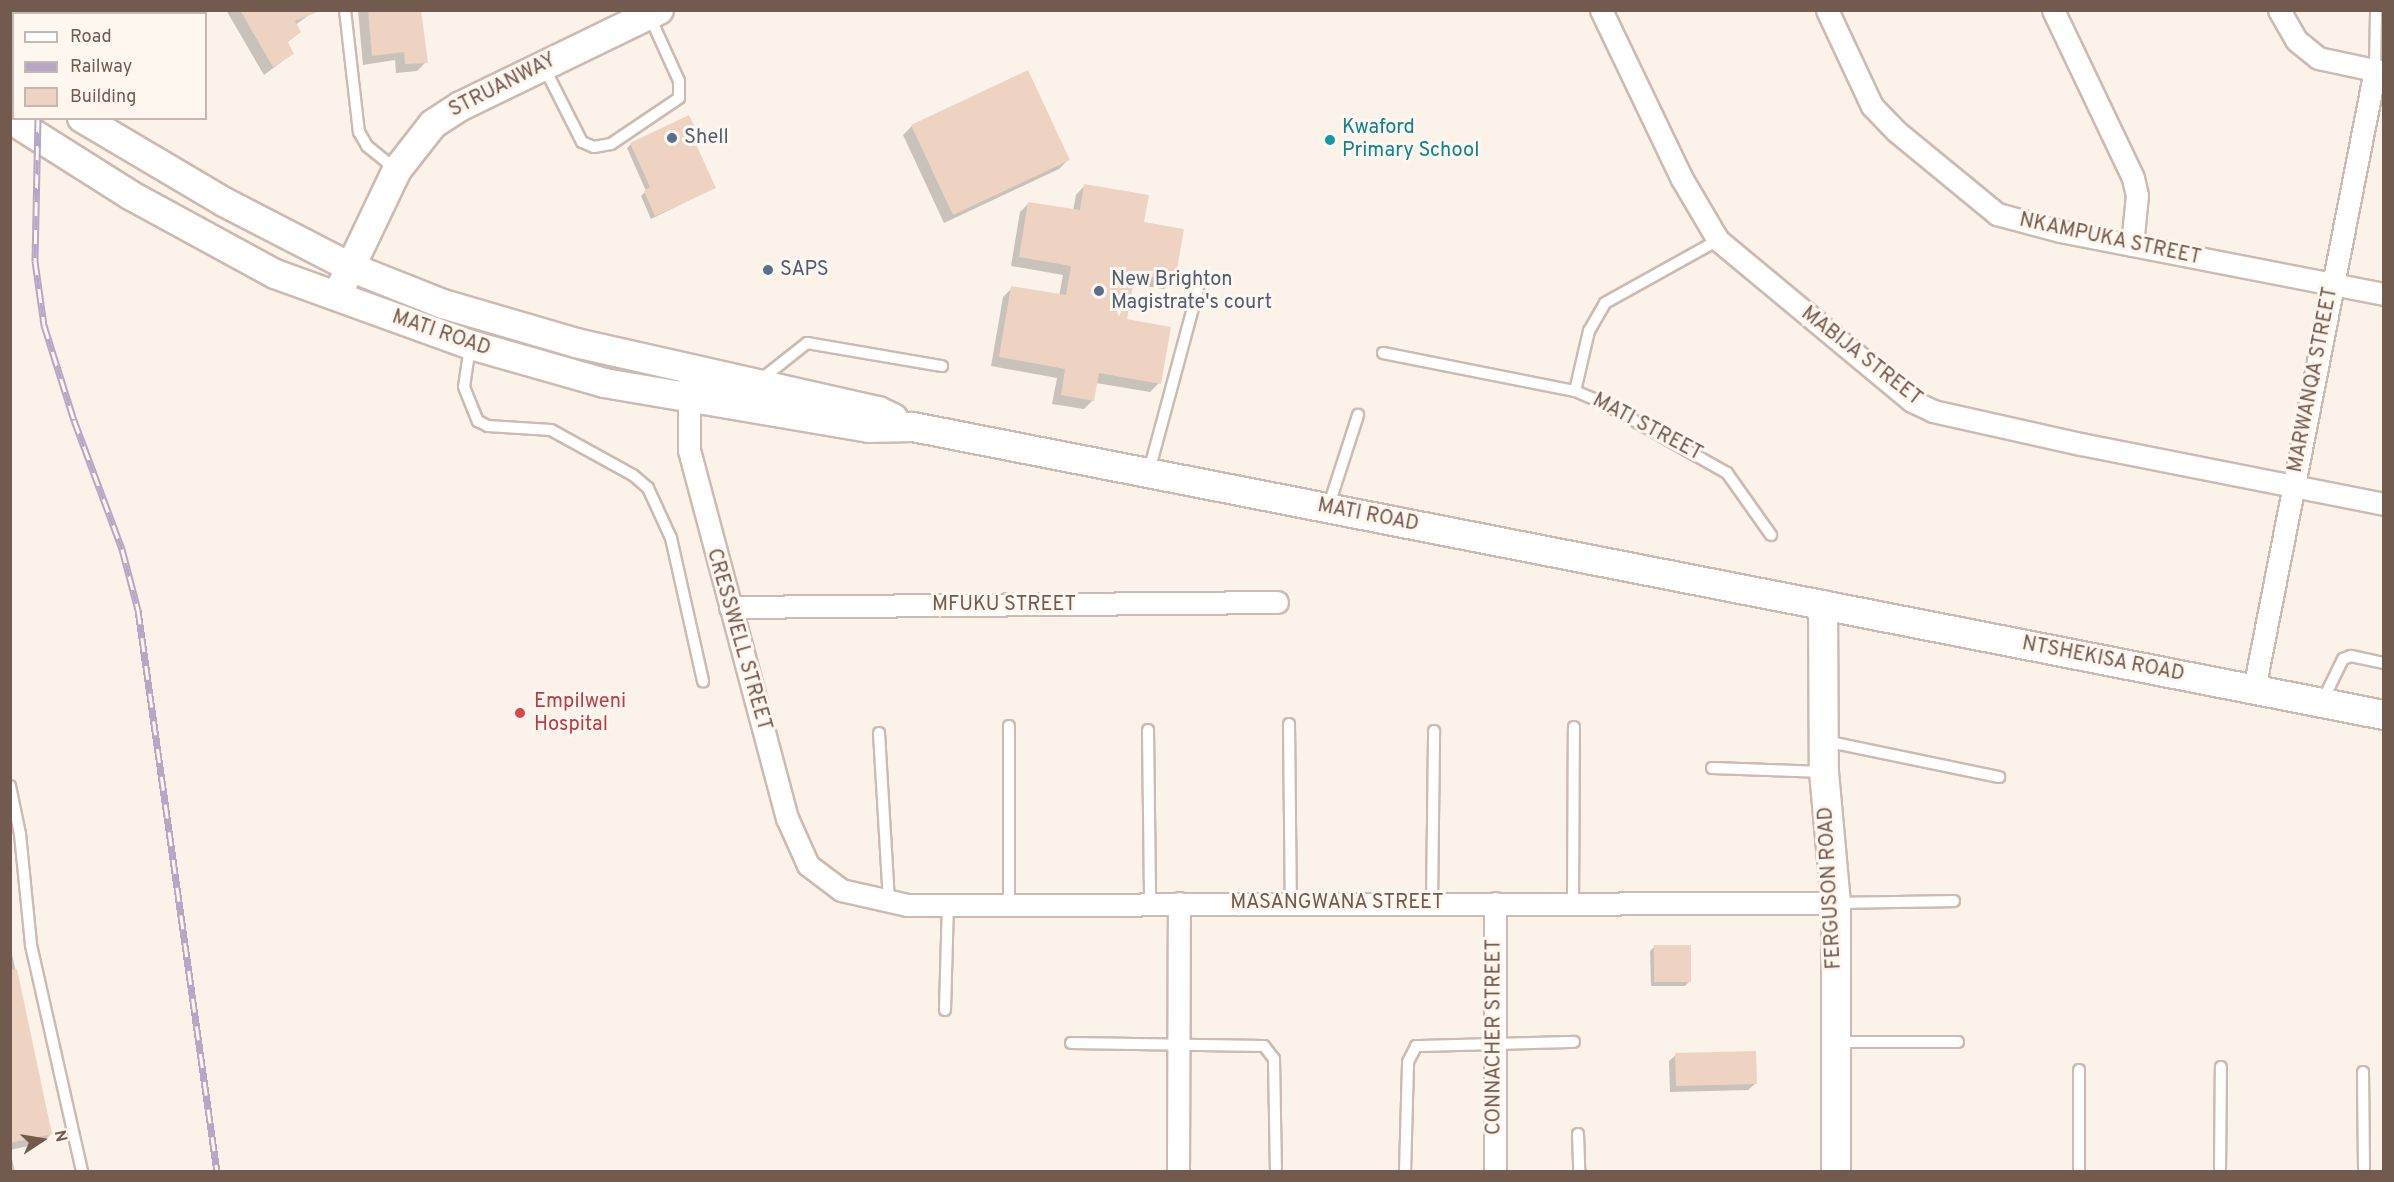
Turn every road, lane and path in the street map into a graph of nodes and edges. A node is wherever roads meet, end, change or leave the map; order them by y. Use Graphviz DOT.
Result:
graph roads {
  1 [pos="345,10"];
  2 [pos="1602,10"];
  3 [pos="1827,10"];
  4 [pos="2053,10"];
  5 [pos="2279,10"];
  6 [pos="2376,10"];
  7 [pos="654,13"];
  8 [pos="543,65"];
  9 [pos="2379,71"];
  10 [pos="10,119"];
  11 [pos="85,120"];
  12 [pos="397,170"];
  13 [pos="1718,240"];
  14 [pos="2132,245"];
  15 [pos="350,267"];
  16 [pos="2334,284"];
  17 [pos="1198,289"];
  18 [pos="2384,294"];
  19 [pos="336,299"];
  20 [pos="471,345"];
  21 [pos="1383,353"];
  22 [pos="788,357"];
  23 [pos="942,366"];
  24 [pos="690,369"];
  25 [pos="1575,391"];
  26 [pos="771,394"];
  27 [pos="687,397"];
  28 [pos="1358,415"];
  29 [pos="1149,473"];
  30 [pos="2293,485"];
  31 [pos="2384,504"];
  32 [pos="1328,508"];
  33 [pos="1771,535"];
  34 [pos="1277,602"];
  35 [pos="1823,605"];
  36 [pos="730,607"];
  37 [pos="2384,663"];
  38 [pos="703,681"];
  39 [pos="2254,689"];
  40 [pos="2322,703"];
  41 [pos="2384,715"];
  42 [pos="1289,724"];
  43 [pos="1009,726"];
  44 [pos="1574,727"];
  45 [pos="1148,730"];
  46 [pos="1434,731"];
  47 [pos="879,733"];
  48 [pos="1825,741"];
  49 [pos="1713,768"];
  50 [pos="1824,772"];
  51 [pos="1999,777"];
  52 [pos="10,786"];
  53 [pos="841,890"];
  54 [pos="1954,901"];
  55 [pos="889,903"];
  56 [pos="1150,903"];
  57 [pos="1179,903"];
  58 [pos="1291,903"];
  59 [pos="1432,903"];
  60 [pos="1495,903"];
  61 [pos="1573,903"];
  62 [pos="1836,903"];
  63 [pos="948,904"];
  64 [pos="1009,904"];
  65 [pos="945,1010"];
  66 [pos="1574,1042"];
  67 [pos="1837,1042"];
  68 [pos="1958,1042"];
  69 [pos="1071,1043"];
  70 [pos="1178,1043"];
  71 [pos="1494,1043"];
  72 [pos="2221,1067"];
  73 [pos="2079,1070"];
  74 [pos="2362,1072"];
  75 [pos="1578,1134"];
  76 [pos="82,1172"];
  77 [pos="1178,1172"];
  78 [pos="1276,1172"];
  79 [pos="1405,1172"];
  80 [pos="1495,1172"];
  81 [pos="1579,1172"];
  82 [pos="1836,1172"];
  83 [pos="2079,1172"];
  84 [pos="2220,1172"];
  85 [pos="2364,1172"];
  1 -- 12 [label="lane"];
  2 -- 13 [label="street, MABIJA STREET"];
  3 -- 14 [label="street, NKAMPUKA STREET"];
  4 -- 14 [label="street"];
  5 -- 9 [label="street"];
  6 -- 9 [label="lane"];
  7 -- 8 [label="street, STRUANWAY"];
  7 -- 8 [label="lane"];
  8 -- 12 [label="street, STRUANWAY"];
  9 -- 16 [label="street, MARWANQA STREET"];
  10 -- 19 [label="street, MATI ROAD"];
  11 -- 15 [label="street, MATI ROAD"];
  12 -- 15 [label="street, STRUANWAY"];
  13 -- 25 [label="lane"];
  13 -- 30 [label="street, MABIJA STREET"];
  14 -- 16 [label="street, NKAMPUKA STREET"];
  15 -- 19 [label="street, STRUANWAY"];
  15 -- 24 [label="street, MATI ROAD"];
  16 -- 18 [label="street, NKAMPUKA STREET"];
  16 -- 30 [label="street, MARWANQA STREET"];
  17 -- 29 [label="lane"];
  19 -- 20 [label="street, MATI ROAD"];
  20 -- 27 [label="street, MATI ROAD"];
  20 -- 38 [label="lane"];
  21 -- 25 [label="lane, MATI STREET"];
  22 -- 23 [label="lane"];
  22 -- 26 [label="lane"];
  22 -- 26 [label="lane"];
  24 -- 26 [label="street, MATI ROAD"];
  24 -- 27 [label="street, CRESSWELL STREET"];
  25 -- 33 [label="lane, MATI STREET"];
  26 -- 27 [label="street, MATI ROAD"];
  26 -- 29 [label="street, MATI ROAD"];
  27 -- 36 [label="street, CRESSWELL STREET"];
  28 -- 32 [label="lane"];
  29 -- 32 [label="street, MATI ROAD"];
  30 -- 31 [label="street, MABIJA STREET"];
  30 -- 39 [label="street, MARWANQA STREET"];
  32 -- 35 [label="street, MATI ROAD"];
  34 -- 36 [label="street, MFUKU STREET"];
  35 -- 39 [label="street, NTSHEKISA ROAD"];
  35 -- 48 [label="street, FERGUSON ROAD"];
  36 -- 53 [label="street, CRESSWELL STREET"];
  37 -- 40 [label="lane"];
  39 -- 40 [label="street, NTSHEKISA ROAD"];
  40 -- 41 [label="street, NTSHEKISA ROAD"];
  42 -- 58 [label="lane"];
  43 -- 64 [label="lane"];
  44 -- 61 [label="lane"];
  45 -- 56 [label="lane"];
  46 -- 59 [label="lane"];
  47 -- 55 [label="lane"];
  48 -- 50 [label="street, FERGUSON ROAD"];
  48 -- 51 [label="lane"];
  49 -- 50 [label="lane"];
  50 -- 62 [label="street, FERGUSON ROAD"];
  52 -- 76 [label="lane"];
  53 -- 55 [label="street, MASANGWANA STREET"];
  54 -- 62 [label="lane"];
  55 -- 63 [label="street, MASANGWANA STREET"];
  56 -- 57 [label="street, MASANGWANA STREET"];
  56 -- 64 [label="street, MASANGWANA STREET"];
  57 -- 58 [label="street, MASANGWANA STREET"];
  57 -- 70 [label="street"];
  58 -- 59 [label="street, MASANGWANA STREET"];
  59 -- 60 [label="street, MASANGWANA STREET"];
  60 -- 61 [label="street, MASANGWANA STREET"];
  60 -- 71 [label="street, CONNACHER STREET"];
  61 -- 62 [label="street, MASANGWANA STREET"];
  62 -- 67 [label="street, FERGUSON ROAD"];
  63 -- 64 [label="street, MASANGWANA STREET"];
  63 -- 65 [label="lane"];
  66 -- 71 [label="lane"];
  67 -- 68 [label="lane"];
  67 -- 82 [label="street, FERGUSON ROAD"];
  69 -- 70 [label="lane"];
  70 -- 77 [label="street"];
  70 -- 78 [label="lane"];
  71 -- 79 [label="lane"];
  71 -- 80 [label="street, CONNACHER STREET"];
  72 -- 84 [label="lane"];
  73 -- 83 [label="lane"];
  74 -- 85 [label="lane"];
  75 -- 81 [label="lane"];
}
